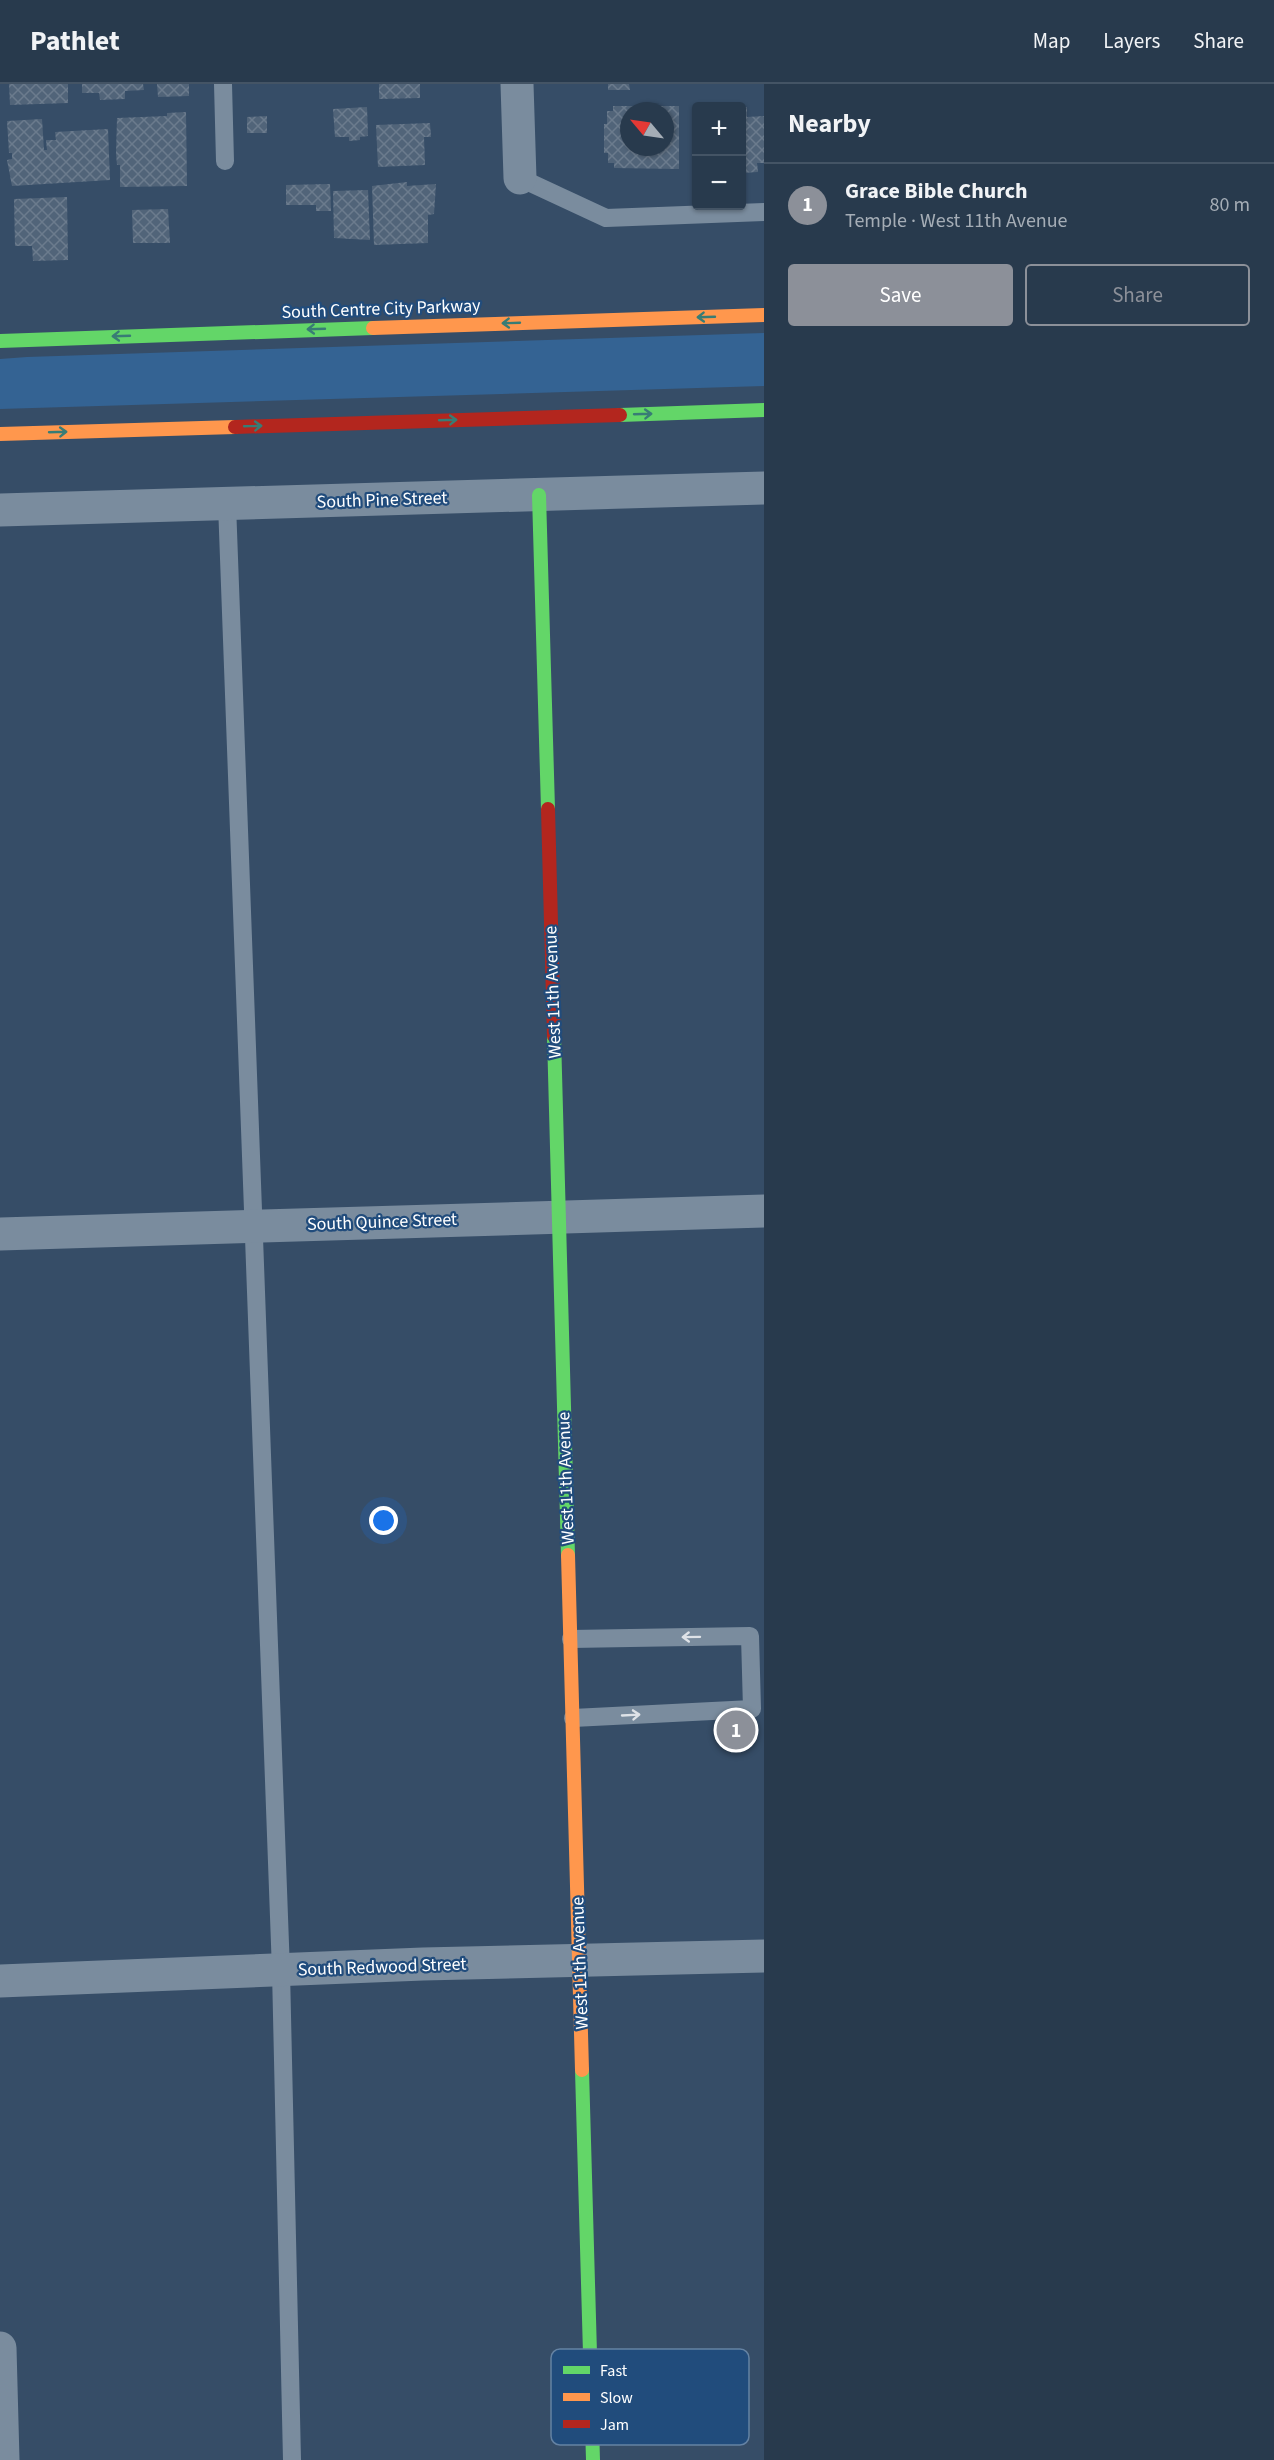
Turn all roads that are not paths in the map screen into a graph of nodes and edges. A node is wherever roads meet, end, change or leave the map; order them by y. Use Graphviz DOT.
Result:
graph roads {
  1 [pos="223,84"];
  2 [pos="517,84"];
  3 [pos="225,161"];
  4 [pos="520,178"];
  5 [pos="764,212"];
  6 [pos="764,315"];
  7 [pos="0,341"];
  8 [pos="764,410"];
  9 [pos="0,434"];
  10 [pos="764,488"];
  11 [pos="539,495"];
  12 [pos="227,504"];
  13 [pos="0,510"];
  14 [pos="764,1211"];
  15 [pos="559,1216"];
  16 [pos="255,1226"];
  17 [pos="0,1234"];
  18 [pos="571,1639"];
  19 [pos="573,1718"];
  20 [pos="764,1956"];
  21 [pos="579,1962"];
  22 [pos="281,1971"];
  23 [pos="0,1981"];
  24 [pos="0,2348"];
  25 [pos="590,2349"];
  26 [pos="593,2445"];
  27 [pos="3,2460"];
  28 [pos="292,2460"];
  29 [pos="593,2460"];
  1 -- 3 [label="lane"];
  2 -- 4 [label="street"];
  4 -- 5 [label="lane"];
  6 -- 7 [label="main road, South Centre City Parkway, one-way"];
  9 -- 8 [label="main road, one-way"];
  10 -- 11 [label="street, South Pine Street"];
  11 -- 12 [label="street, South Pine Street"];
  11 -- 15 [label="main road, West 11th Avenue"];
  12 -- 13 [label="street, South Pine Street"];
  12 -- 16 [label="lane"];
  14 -- 15 [label="street, South Quince Street"];
  15 -- 16 [label="street, South Quince Street"];
  15 -- 18 [label="main road, West 11th Avenue"];
  16 -- 17 [label="street, South Quince Street"];
  16 -- 22 [label="lane"];
  18 -- 19 [label="main road, West 11th Avenue"];
  19 -- 18 [label="lane, one-way"];
  19 -- 21 [label="main road, West 11th Avenue"];
  20 -- 21 [label="street, South Redwood Street"];
  21 -- 22 [label="street, South Redwood Street"];
  21 -- 25 [label="main road, West 11th Avenue"];
  22 -- 23 [label="street, South Redwood Street"];
  22 -- 28 [label="lane"];
  24 -- 27 [label="street"];
  26 -- 29 [label="main road, West 11th Avenue"];
}
